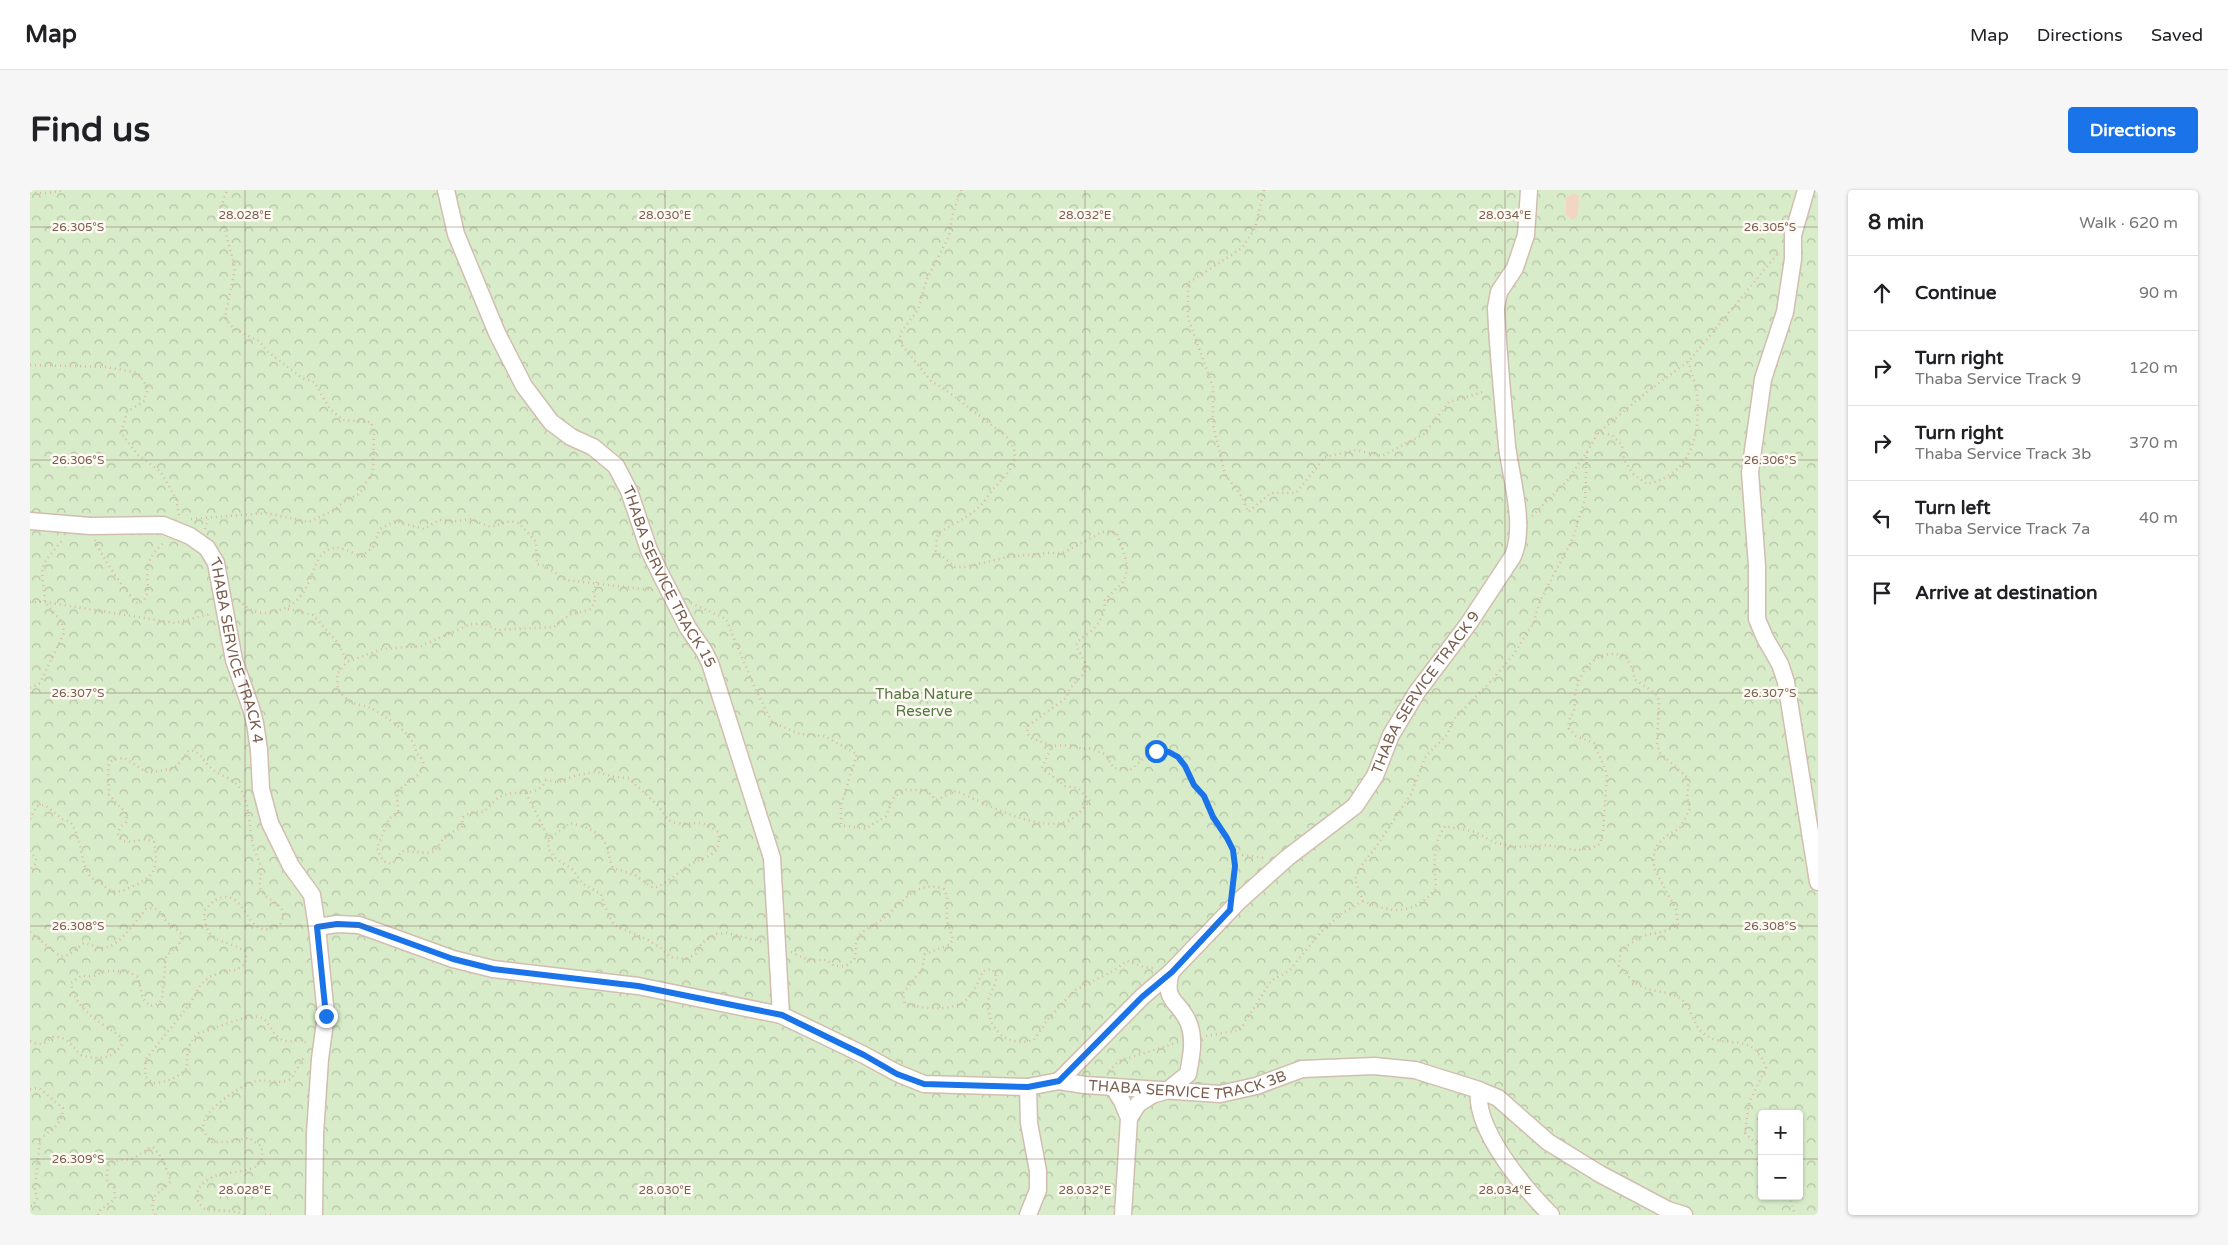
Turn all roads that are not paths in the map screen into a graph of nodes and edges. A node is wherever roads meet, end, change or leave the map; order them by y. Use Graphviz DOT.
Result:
graph roads {
  1 [pos="446,190"];
  2 [pos="1529,190"];
  3 [pos="1806,190"];
  4 [pos="30,521"];
  5 [pos="1818,882"];
  6 [pos="317,927"];
  7 [pos="1172,972"];
  8 [pos="782,1015"];
  9 [pos="1059,1081"];
  10 [pos="1113,1086"];
  11 [pos="1028,1087"];
  12 [pos="1168,1090"];
  13 [pos="1479,1090"];
  14 [pos="1129,1118"];
  15 [pos="314,1215"];
  16 [pos="1028,1215"];
  17 [pos="1123,1215"];
  18 [pos="1551,1215"];
  19 [pos="1684,1215"];
  1 -- 8 [label="street, THABA SERVICE TRACK 15"];
  2 -- 7 [label="street, THABA SERVICE TRACK 9"];
  3 -- 5 [label="street"];
  4 -- 6 [label="street, THABA SERVICE TRACK 4"];
  6 -- 8 [label="street, THABA SERVICE TRACK 3B"];
  6 -- 15 [label="street, THABA SERVICE TRACK 4"];
  7 -- 9 [label="street, THABA SERVICE TRACK 9"];
  7 -- 12 [label="street"];
  8 -- 11 [label="street, THABA SERVICE TRACK 3B"];
  9 -- 10 [label="street, THABA SERVICE TRACK 3B"];
  9 -- 11 [label="street, THABA SERVICE TRACK 3B"];
  10 -- 12 [label="street, THABA SERVICE TRACK 3B"];
  10 -- 14 [label="street"];
  11 -- 16 [label="street"];
  12 -- 13 [label="street, THABA SERVICE TRACK 3B"];
  12 -- 14 [label="street"];
  13 -- 18 [label="street"];
  13 -- 19 [label="street, THABA SERVICE TRACK 3B"];
  14 -- 17 [label="street"];
}
